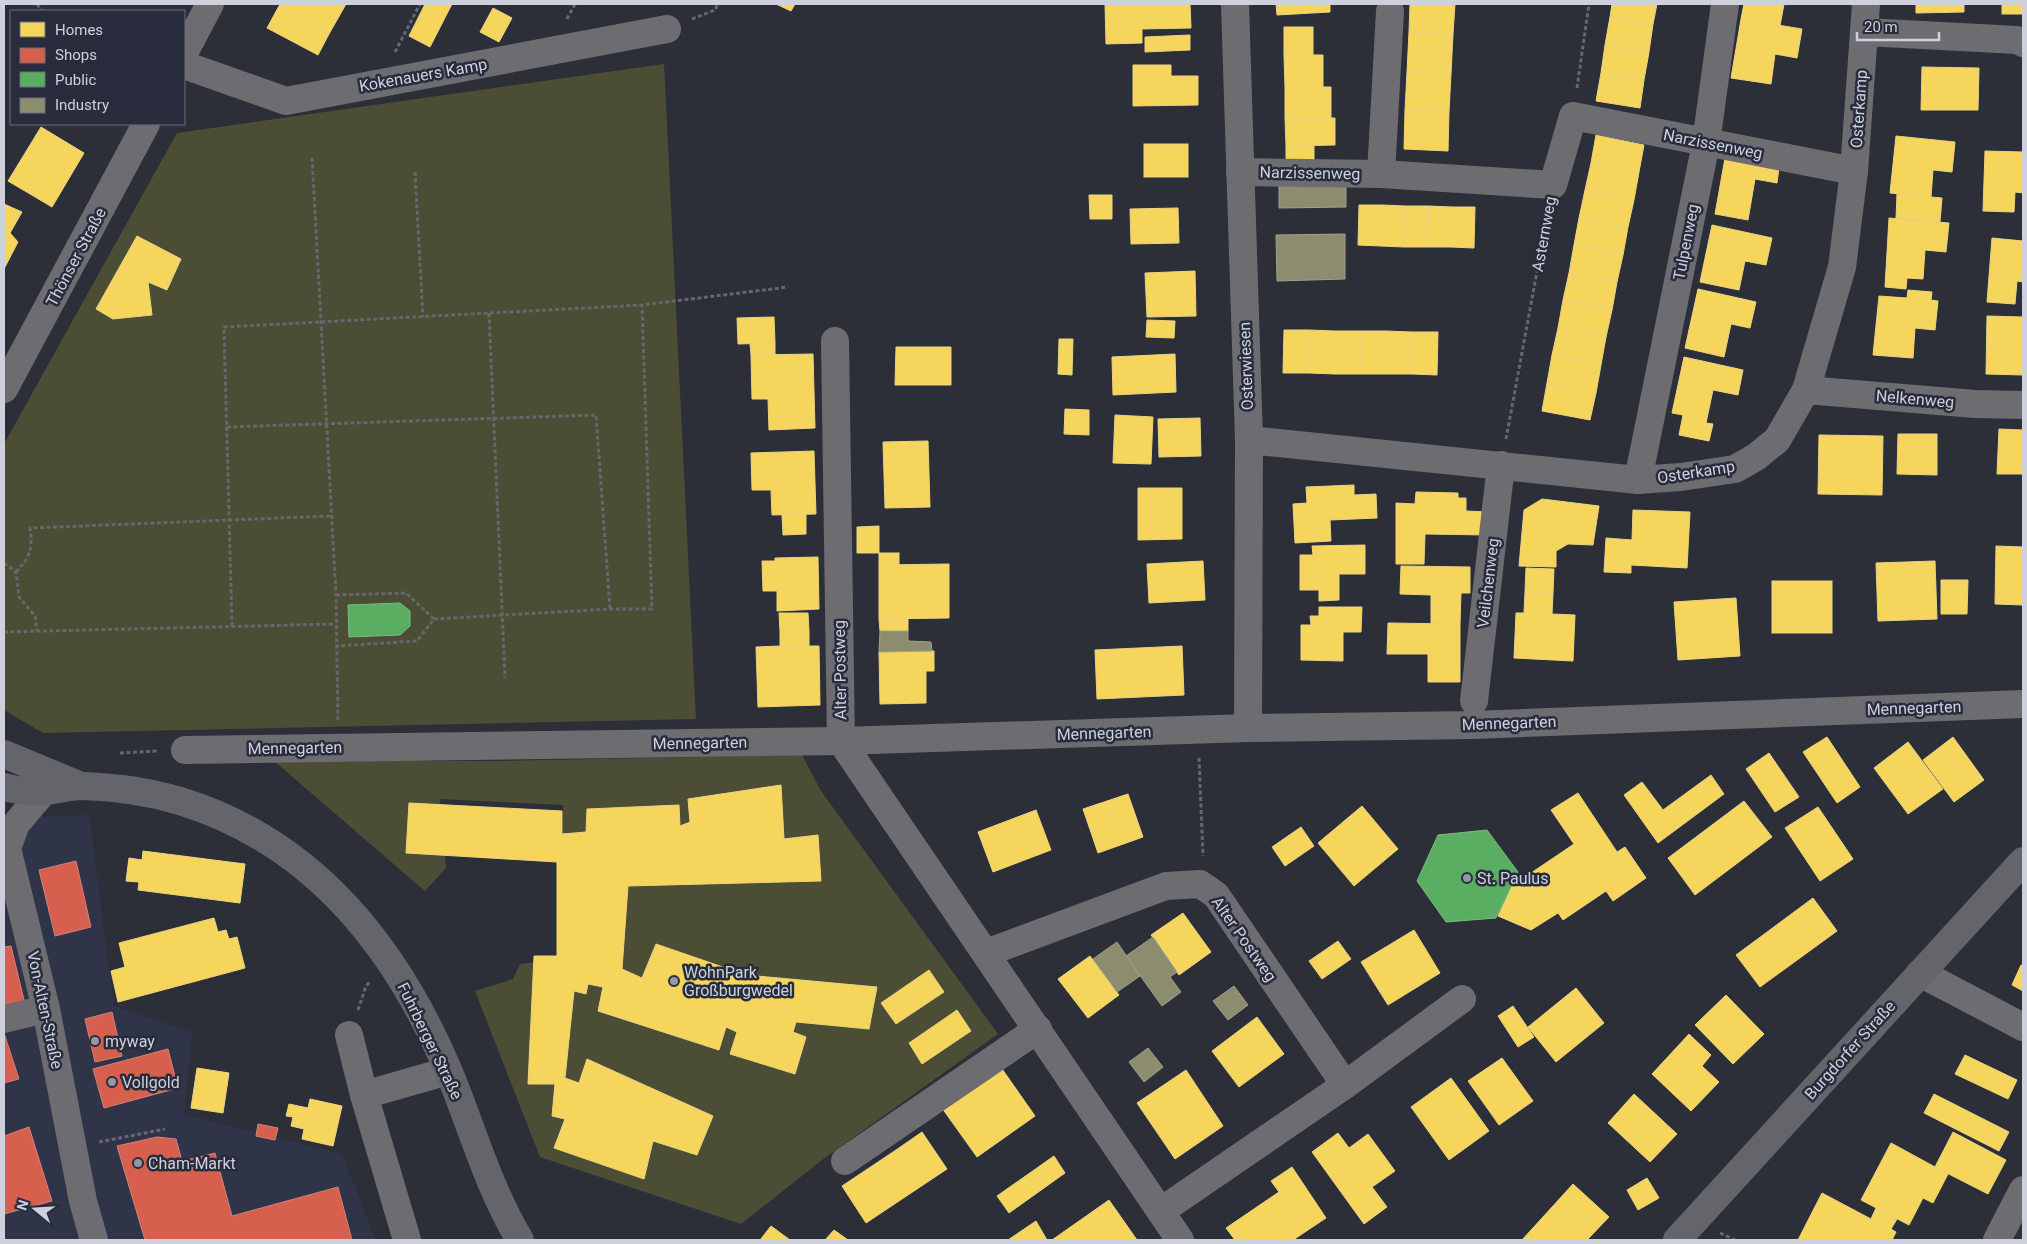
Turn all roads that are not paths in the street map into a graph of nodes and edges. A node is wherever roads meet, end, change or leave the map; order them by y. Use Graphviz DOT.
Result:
graph roads {
  1 [pos="210,4"];
  2 [pos="1234,4"];
  3 [pos="1725,4"];
  4 [pos="1866,4"];
  5 [pos="1390,11"];
  6 [pos="667,29"];
  7 [pos="1865,32"];
  8 [pos="2023,42"];
  9 [pos="185,51"];
  10 [pos="185,65"];
  11 [pos="1572,116"];
  12 [pos="145,125"];
  13 [pos="1706,143"];
  14 [pos="1854,170"];
  15 [pos="1240,172"];
  16 [pos="1381,174"];
  17 [pos="1553,185"];
  18 [pos="835,341"];
  19 [pos="4,390"];
  20 [pos="1806,390"];
  21 [pos="2023,405"];
  22 [pos="1249,440"];
  23 [pos="1501,464"];
  24 [pos="1638,480"];
  25 [pos="1474,701"];
  26 [pos="2023,704"];
  27 [pos="1248,728"];
  28 [pos="841,741"];
  29 [pos="185,750"];
  30 [pos="4,754"];
  31 [pos="82,786"];
  32 [pos="4,787"];
  33 [pos="44,791"];
  34 [pos="2023,860"];
  35 [pos="986,953"];
  36 [pos="1920,973"];
  37 [pos="1462,999"];
  38 [pos="46,1009"];
  39 [pos="4,1019"];
  40 [pos="2023,1027"];
  41 [pos="1038,1029"];
  42 [pos="350,1035"];
  43 [pos="448,1071"];
  44 [pos="1345,1085"];
  45 [pos="364,1095"];
  46 [pos="845,1161"];
  47 [pos="2023,1190"];
  48 [pos="1161,1211"];
  49 [pos="94,1240"];
  50 [pos="407,1240"];
  51 [pos="520,1240"];
  52 [pos="1180,1240"];
  53 [pos="1677,1240"];
  54 [pos="1998,1240"];
  1 -- 9 [label="street"];
  2 -- 15 [label="street, Osterwiesen"];
  3 -- 13 [label="street, Tulpenweg"];
  4 -- 7 [label="street, Osterkamp"];
  5 -- 16 [label="street, Narzissenweg"];
  6 -- 10 [label="street, Kokenauers Kamp"];
  7 -- 8 [label="street"];
  7 -- 14 [label="street, Osterkamp"];
  11 -- 13 [label="street, Narzissenweg"];
  11 -- 17 [label="street, Asternweg"];
  12 -- 19 [label="street, Thönser Straße"];
  13 -- 14 [label="street, Narzissenweg"];
  13 -- 24 [label="street, Tulpenweg"];
  14 -- 20 [label="street, Osterkamp"];
  15 -- 16 [label="street, Narzissenweg"];
  15 -- 22 [label="street, Osterwiesen"];
  16 -- 17 [label="street, Narzissenweg"];
  18 -- 28 [label="street, Alter Postweg"];
  20 -- 21 [label="street, Nelkenweg"];
  20 -- 24 [label="street, Osterkamp"];
  22 -- 23 [label="street, Osterkamp"];
  22 -- 27 [label="street, Osterwiesen"];
  23 -- 24 [label="street, Osterkamp"];
  23 -- 25 [label="street, Veilchenweg"];
  26 -- 27 [label="street, Mennegarten"];
  27 -- 28 [label="street, Mennegarten"];
  28 -- 29 [label="street, Mennegarten"];
  28 -- 35 [label="street, Alter Postweg"];
  30 -- 31 [label="main road, Fuhrberger Straße"];
  31 -- 33 [label="main road, Fuhrberger Straße"];
  31 -- 43 [label="main road, Fuhrberger Straße"];
  32 -- 33 [label="main road, Fuhrberger Straße"];
  33 -- 38 [label="street, Von-Alten-Straße"];
  34 -- 36 [label="main road, Burgdorfer Straße"];
  35 -- 41 [label="street, Alter Postweg"];
  35 -- 44 [label="street, Alter Postweg"];
  36 -- 40 [label="street"];
  36 -- 53 [label="main road, Burgdorfer Straße"];
  37 -- 44 [label="street"];
  38 -- 39 [label="street"];
  38 -- 49 [label="street, Von-Alten-Straße"];
  41 -- 46 [label="street"];
  41 -- 48 [label="street, Alter Postweg"];
  42 -- 45 [label="street"];
  43 -- 45 [label="street"];
  43 -- 51 [label="main road, Fuhrberger Straße"];
  44 -- 48 [label="street"];
  45 -- 50 [label="street"];
  47 -- 54 [label="street"];
  48 -- 52 [label="street, Alter Postweg"];
}
